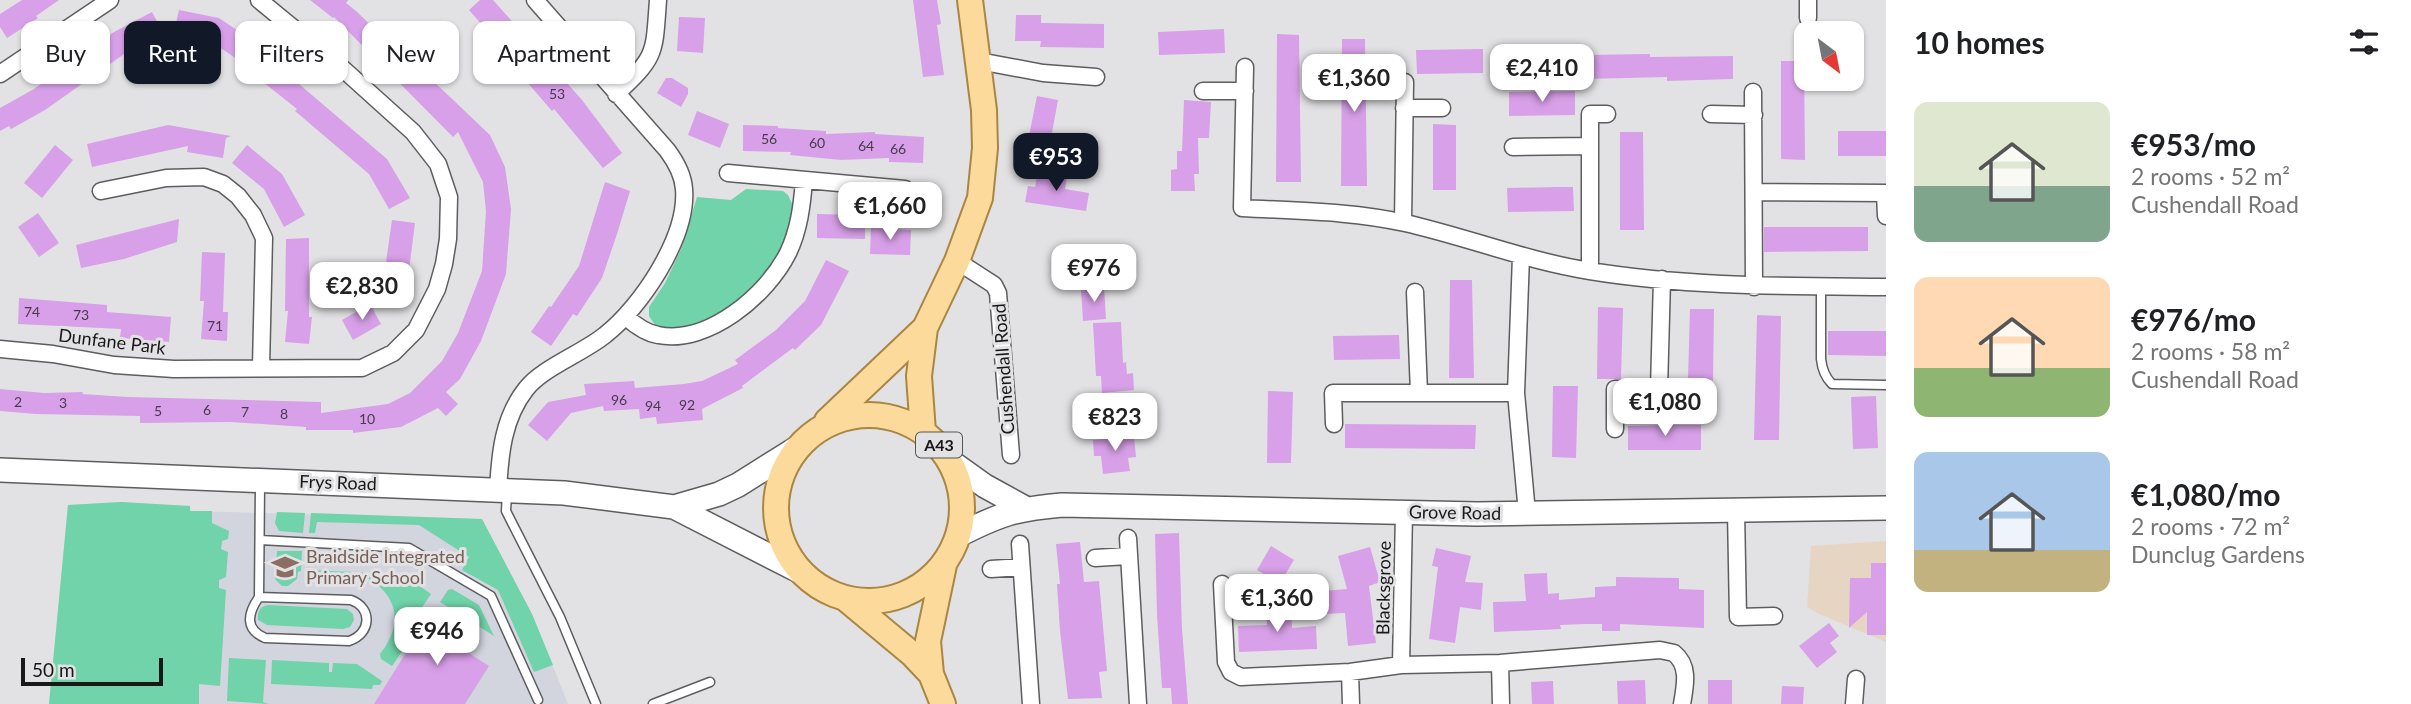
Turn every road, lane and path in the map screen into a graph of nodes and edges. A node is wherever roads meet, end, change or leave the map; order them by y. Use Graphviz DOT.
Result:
graph roads {
  1 [pos="110,0"];
  2 [pos="259,0"];
  3 [pos="535,0"];
  4 [pos="658,0"];
  5 [pos="970,0"];
  6 [pos="1808,0"];
  7 [pos="1808,18"];
  8 [pos="979,61"];
  9 [pos="1245,67"];
  10 [pos="0,74"];
  11 [pos="1096,77"];
  12 [pos="1405,82"];
  13 [pos="1203,91"];
  14 [pos="1245,91"];
  15 [pos="1753,92"];
  16 [pos="616,94"];
  17 [pos="1404,108"];
  18 [pos="1442,108"];
  19 [pos="1607,114"];
  20 [pos="1711,114"];
  21 [pos="1754,115"];
  22 [pos="1590,146"];
  23 [pos="1513,147"];
  24 [pos="728,173"];
  25 [pos="804,180"];
  26 [pos="905,190"];
  27 [pos="101,191"];
  28 [pos="1754,192"];
  29 [pos="1886,193"];
  30 [pos="1886,216"];
  31 [pos="1403,222"];
  32 [pos="1521,256"];
  33 [pos="957,261"];
  34 [pos="1590,271"];
  35 [pos="1662,279"];
  36 [pos="1821,286"];
  37 [pos="1754,287"];
  38 [pos="1886,288"];
  39 [pos="1415,292"];
  40 [pos="626,317"];
  41 [pos="925,328"];
  42 [pos="0,349"];
  43 [pos="261,367"];
  44 [pos="1886,386"];
  45 [pos="1685,388"];
  46 [pos="1659,389"];
  47 [pos="1419,393"];
  48 [pos="1516,393"];
  49 [pos="1334,424"];
  50 [pos="1615,429"];
  51 [pos="817,430"];
  52 [pos="923,432"];
  53 [pos="797,448"];
  54 [pos="1011,455"];
  55 [pos="950,461"];
  56 [pos="0,470"];
  57 [pos="260,480"];
  58 [pos="503,490"];
  59 [pos="674,507"];
  60 [pos="1025,508"];
  61 [pos="1886,508"];
  62 [pos="1736,511"];
  63 [pos="1404,513"];
  64 [pos="1527,513"];
  65 [pos="959,535"];
  66 [pos="1128,538"];
  67 [pos="260,540"];
  68 [pos="1020,544"];
  69 [pos="1128,556"];
  70 [pos="1096,558"];
  71 [pos="944,564"];
  72 [pos="1021,568"];
  73 [pos="992,569"];
  74 [pos="799,571"];
  75 [pos="1222,584"];
  76 [pos="259,597"];
  77 [pos="846,599"];
  78 [pos="1773,616"];
  79 [pos="1500,663"];
  80 [pos="1401,665"];
  81 [pos="1350,672"];
  82 [pos="931,674"];
  83 [pos="1856,679"];
  84 [pos="710,682"];
  85 [pos="538,700"];
  86 [pos="596,704"];
  87 [pos="653,704"];
  88 [pos="943,704"];
  89 [pos="1031,704"];
  90 [pos="1138,704"];
  91 [pos="1351,704"];
  92 [pos="1501,704"];
  93 [pos="1682,704"];
  94 [pos="1854,704"];
  1 -- 10 [label="street"];
  2 -- 43 [label="street, Dunfane Park"];
  3 -- 16 [label="street"];
  4 -- 16 [label="street"];
  5 -- 8 [label="main road, A43"];
  6 -- 7 [label="street"];
  8 -- 11 [label="street"];
  8 -- 33 [label="main road, A43"];
  9 -- 14 [label="street"];
  12 -- 17 [label="street"];
  13 -- 14 [label="street"];
  14 -- 31 [label="street"];
  15 -- 21 [label="street"];
  16 -- 40 [label="street"];
  17 -- 18 [label="street"];
  17 -- 31 [label="street"];
  19 -- 22 [label="street"];
  20 -- 21 [label="street"];
  21 -- 28 [label="street"];
  22 -- 23 [label="street"];
  22 -- 34 [label="street"];
  24 -- 25 [label="street"];
  25 -- 26 [label="street"];
  25 -- 40 [label="street"];
  27 -- 43 [label="street"];
  28 -- 29 [label="street"];
  28 -- 37 [label="street"];
  29 -- 30 [label="street"];
  31 -- 32 [label="street"];
  32 -- 34 [label="street"];
  32 -- 48 [label="street"];
  33 -- 41 [label="main road, A43"];
  33 -- 54 [label="street, Cushendall Road"];
  34 -- 35 [label="street"];
  35 -- 37 [label="street"];
  35 -- 46 [label="street"];
  36 -- 37 [label="street"];
  36 -- 38 [label="street"];
  36 -- 44 [label="lane"];
  39 -- 47 [label="street"];
  40 -- 58 [label="street"];
  41 -- 51 [label="main road, A43"];
  41 -- 52 [label="main road, A43"];
  42 -- 43 [label="street, Dunfane Park"];
  45 -- 46 [label="street"];
  46 -- 50 [label="street"];
  47 -- 48 [label="street"];
  47 -- 49 [label="street"];
  48 -- 64 [label="street"];
  51 -- 52 [label="main road, A43"];
  51 -- 53 [label="main road, A43"];
  52 -- 55 [label="main road, A43"];
  53 -- 59 [label="street, Frys Road"];
  53 -- 74 [label="main road, A43"];
  55 -- 60 [label="street"];
  55 -- 65 [label="main road, A43"];
  56 -- 57 [label="street, Frys Road"];
  57 -- 58 [label="street, Frys Road"];
  57 -- 67 [label="lane"];
  58 -- 59 [label="street, Frys Road"];
  58 -- 86 [label="lane"];
  59 -- 74 [label="street, Frys Road"];
  60 -- 63 [label="street, Grove Road"];
  60 -- 65 [label="street, Grove Road"];
  61 -- 62 [label="street, Grove Road"];
  62 -- 64 [label="street, Grove Road"];
  62 -- 78 [label="street"];
  63 -- 64 [label="street, Grove Road"];
  63 -- 80 [label="street, Blacksgrove"];
  65 -- 71 [label="main road, A43"];
  66 -- 69 [label="street"];
  67 -- 76 [label="lane"];
  67 -- 85 [label="lane"];
  68 -- 72 [label="street"];
  69 -- 70 [label="street"];
  69 -- 90 [label="street"];
  71 -- 77 [label="main road, A43"];
  71 -- 82 [label="main road, A43"];
  72 -- 73 [label="street"];
  72 -- 89 [label="street"];
  74 -- 77 [label="main road, A43"];
  75 -- 81 [label="street"];
  76 -- 76 [label="lane"];
  77 -- 82 [label="main road, A43"];
  79 -- 80 [label="street"];
  79 -- 92 [label="street"];
  79 -- 93 [label="street"];
  80 -- 81 [label="street"];
  81 -- 91 [label="street"];
  82 -- 88 [label="main road, A43"];
  83 -- 94 [label="street"];
  84 -- 87 [label="lane"];
}
